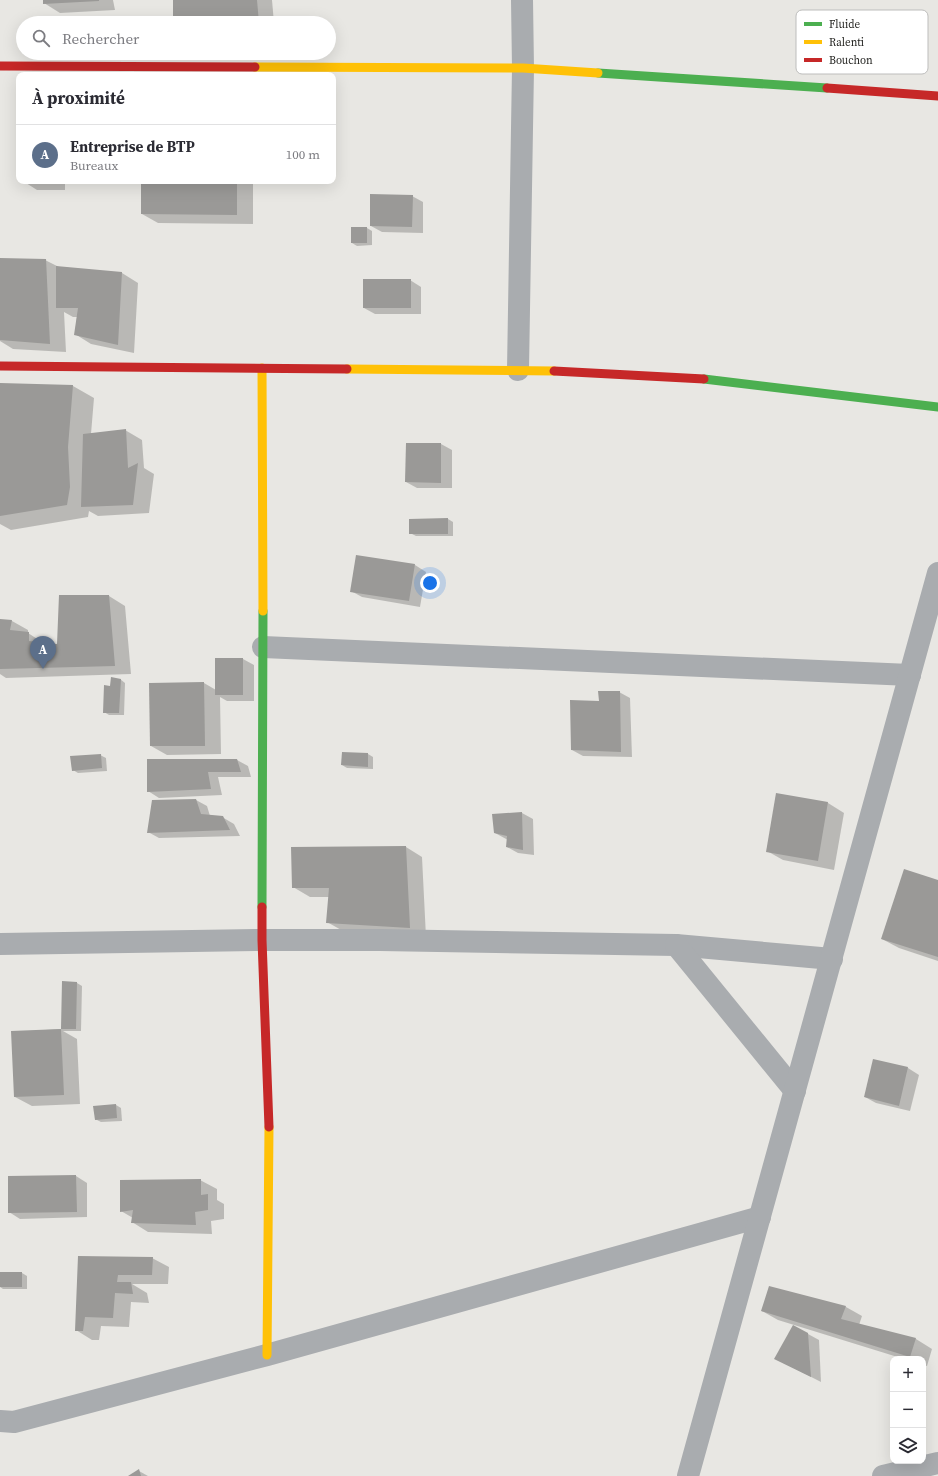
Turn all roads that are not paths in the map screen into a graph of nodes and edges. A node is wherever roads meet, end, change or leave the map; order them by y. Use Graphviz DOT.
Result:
graph roads {
  1 [pos="522,0"];
  2 [pos="0,66"];
  3 [pos="523,68"];
  4 [pos="938,96"];
  5 [pos="0,366"];
  6 [pos="262,368"];
  7 [pos="518,370"];
  8 [pos="938,408"];
  9 [pos="938,573"];
  10 [pos="263,647"];
  11 [pos="910,675"];
  12 [pos="262,940"];
  13 [pos="0,944"];
  14 [pos="676,945"];
  15 [pos="832,959"];
  16 [pos="795,1091"];
  17 [pos="760,1217"];
  18 [pos="267,1355"];
  19 [pos="0,1421"];
  20 [pos="938,1463"];
  21 [pos="688,1476"];
  22 [pos="883,1476"];
  1 -- 3 [label="street"];
  2 -- 3 [label="street"];
  3 -- 4 [label="street"];
  3 -- 7 [label="street"];
  5 -- 6 [label="street"];
  6 -- 7 [label="street"];
  6 -- 10 [label="street"];
  7 -- 8 [label="street"];
  9 -- 11 [label="street"];
  10 -- 11 [label="street"];
  10 -- 12 [label="street"];
  11 -- 15 [label="street"];
  12 -- 13 [label="street"];
  12 -- 14 [label="street"];
  12 -- 18 [label="street"];
  14 -- 15 [label="street"];
  14 -- 16 [label="street"];
  15 -- 16 [label="street"];
  16 -- 17 [label="street"];
  17 -- 18 [label="street"];
  17 -- 21 [label="street"];
  18 -- 19 [label="street"];
  20 -- 22 [label="street"];
}
